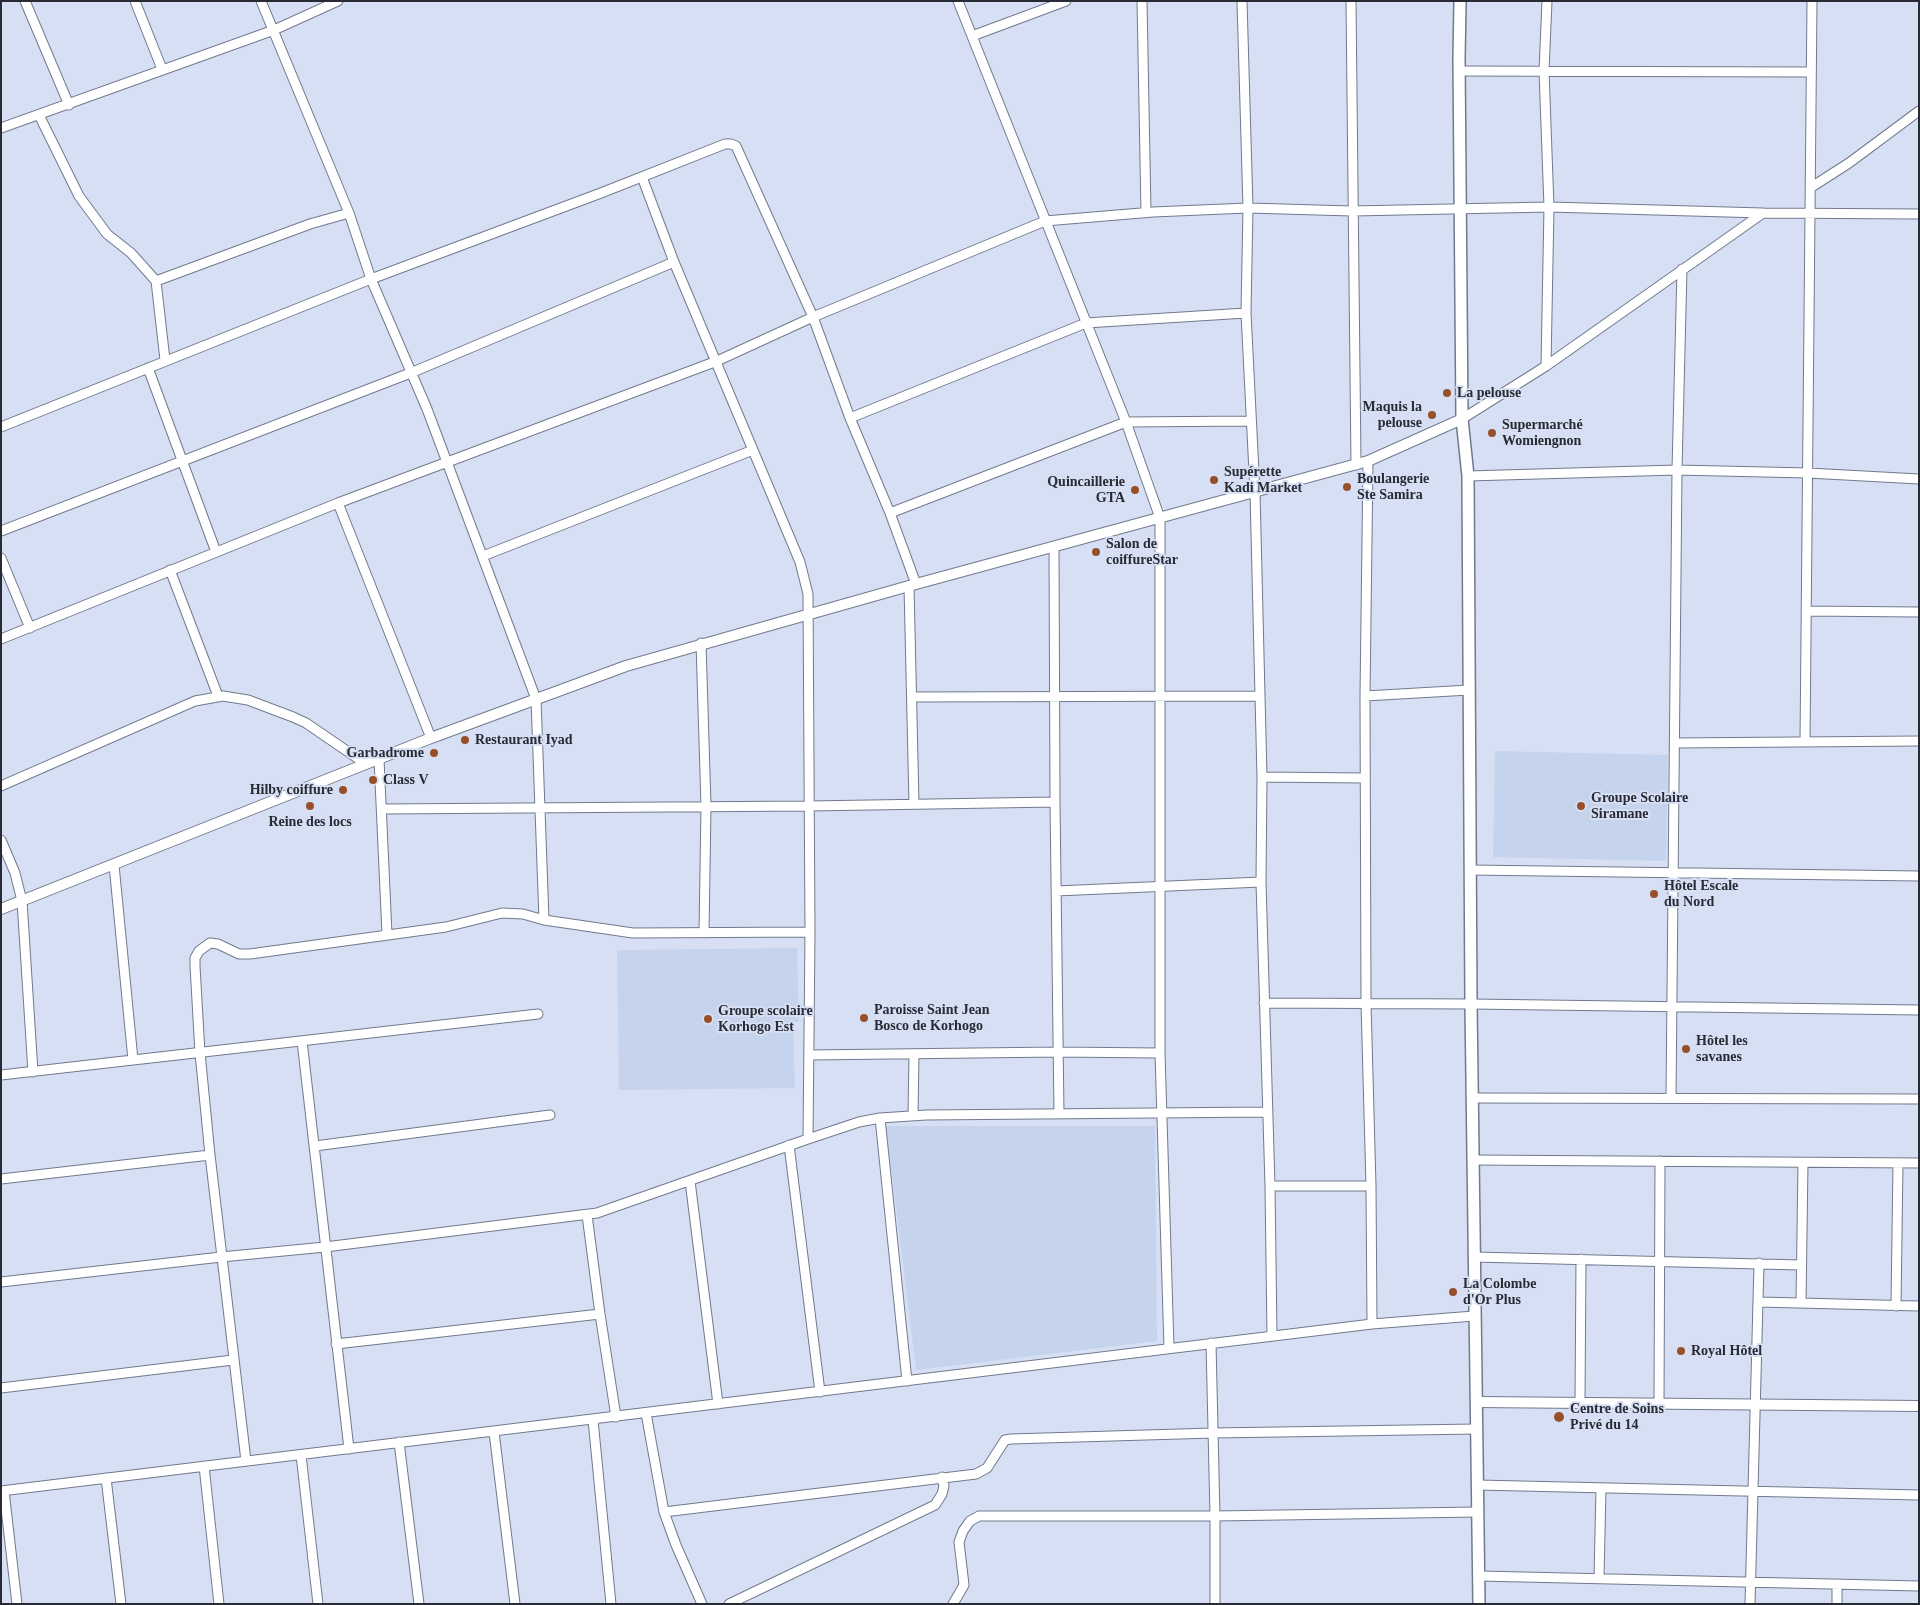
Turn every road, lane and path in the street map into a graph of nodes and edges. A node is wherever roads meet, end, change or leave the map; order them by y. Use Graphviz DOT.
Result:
graph roads {
  1 [pos="25,1"];
  2 [pos="135,1"];
  3 [pos="261,1"];
  4 [pos="338,1"];
  5 [pos="958,1"];
  6 [pos="1066,1"];
  7 [pos="1142,1"];
  8 [pos="1242,1"];
  9 [pos="1351,1"];
  10 [pos="1460,1"];
  11 [pos="1547,1"];
  12 [pos="1812,1"];
  13 [pos="274,30"];
  14 [pos="972,36"];
  15 [pos="162,69"];
  16 [pos="1459,71"];
  17 [pos="1544,71"];
  18 [pos="1811,72"];
  19 [pos="69,104"];
  20 [pos="1919,111"];
  21 [pos="39,115"];
  22 [pos="1,128"];
  23 [pos="642,177"];
  24 [pos="1810,188"];
  25 [pos="1549,207"];
  26 [pos="1248,208"];
  27 [pos="1461,208"];
  28 [pos="1352,211"];
  29 [pos="1146,212"];
  30 [pos="349,213"];
  31 [pos="1763,213"];
  32 [pos="1810,214"];
  33 [pos="1919,214"];
  34 [pos="1045,221"];
  35 [pos="674,262"];
  36 [pos="1682,269"];
  37 [pos="371,279"];
  38 [pos="156,281"];
  39 [pos="1246,313"];
  40 [pos="813,317"];
  41 [pos="1086,323"];
  42 [pos="165,360"];
  43 [pos="717,361"];
  44 [pos="1546,366"];
  45 [pos="148,368"];
  46 [pos="413,372"];
  47 [pos="850,418"];
  48 [pos="1462,419"];
  49 [pos="1251,420"];
  50 [pos="1126,422"];
  51 [pos="1,426"];
  52 [pos="753,450"];
  53 [pos="181,460"];
  54 [pos="447,461"];
  55 [pos="1368,461"];
  56 [pos="1356,465"];
  57 [pos="1677,470"];
  58 [pos="1808,473"];
  59 [pos="1468,476"];
  60 [pos="1919,479"];
  61 [pos="1255,492"];
  62 [pos="338,503"];
  63 [pos="890,513"];
  64 [pos="1160,518"];
  65 [pos="1,531"];
  66 [pos="1054,547"];
  67 [pos="216,552"];
  68 [pos="483,556"];
  69 [pos="1,558"];
  70 [pos="170,570"];
  71 [pos="913,585"];
  72 [pos="1806,611"];
  73 [pos="1919,612"];
  74 [pos="809,614"];
  75 [pos="30,628"];
  76 [pos="1,639"];
  77 [pos="701,644"];
  78 [pos="1469,690"];
  79 [pos="218,696"];
  80 [pos="1056,696"];
  81 [pos="1259,696"];
  82 [pos="1365,696"];
  83 [pos="912,697"];
  84 [pos="1160,697"];
  85 [pos="536,699"];
  86 [pos="431,738"];
  87 [pos="1919,741"];
  88 [pos="1675,742"];
  89 [pos="1805,742"];
  90 [pos="379,759"];
  91 [pos="366,764"];
  92 [pos="1262,777"];
  93 [pos="1365,778"];
  94 [pos="1,786"];
  95 [pos="1055,802"];
  96 [pos="914,804"];
  97 [pos="706,806"];
  98 [pos="809,806"];
  99 [pos="541,808"];
  100 [pos="383,809"];
  101 [pos="1,840"];
  102 [pos="114,864"];
  103 [pos="1470,870"];
  104 [pos="1674,873"];
  105 [pos="1919,876"];
  106 [pos="1261,882"];
  107 [pos="1159,886"];
  108 [pos="1056,891"];
  109 [pos="22,901"];
  110 [pos="1,909"];
  111 [pos="544,920"];
  112 [pos="810,932"];
  113 [pos="704,933"];
  114 [pos="387,934"];
  115 [pos="1264,1003"];
  116 [pos="1366,1003"];
  117 [pos="1471,1004"];
  118 [pos="1672,1007"];
  119 [pos="1919,1010"];
  120 [pos="538,1014"];
  121 [pos="302,1041"];
  122 [pos="1057,1052"];
  123 [pos="200,1053"];
  124 [pos="1160,1053"];
  125 [pos="914,1054"];
  126 [pos="809,1055"];
  127 [pos="134,1060"];
  128 [pos="33,1072"];
  129 [pos="1,1075"];
  130 [pos="1472,1098"];
  131 [pos="1671,1098"];
  132 [pos="1919,1099"];
  133 [pos="1267,1112"];
  134 [pos="1059,1114"];
  135 [pos="1162,1114"];
  136 [pos="550,1115"];
  137 [pos="914,1115"];
  138 [pos="880,1118"];
  139 [pos="808,1138"];
  140 [pos="789,1145"];
  141 [pos="315,1146"];
  142 [pos="210,1155"];
  143 [pos="1473,1160"];
  144 [pos="1660,1161"];
  145 [pos="1803,1162"];
  146 [pos="1898,1163"];
  147 [pos="1919,1163"];
  148 [pos="1,1180"];
  149 [pos="690,1181"];
  150 [pos="1270,1186"];
  151 [pos="1370,1186"];
  152 [pos="587,1215"];
  153 [pos="325,1247"];
  154 [pos="221,1257"];
  155 [pos="1474,1257"];
  156 [pos="1581,1259"];
  157 [pos="1659,1261"];
  158 [pos="1759,1264"];
  159 [pos="1801,1264"];
  160 [pos="1,1282"];
  161 [pos="1758,1302"];
  162 [pos="1801,1303"];
  163 [pos="1896,1306"];
  164 [pos="1919,1306"];
  165 [pos="600,1314"];
  166 [pos="1474,1316"];
  167 [pos="1372,1324"];
  168 [pos="1272,1336"];
  169 [pos="1211,1343"];
  170 [pos="336,1344"];
  171 [pos="1169,1348"];
  172 [pos="233,1360"];
  173 [pos="907,1381"];
  174 [pos="1,1388"];
  175 [pos="820,1392"];
  176 [pos="1476,1402"];
  177 [pos="1580,1403"];
  178 [pos="1659,1403"];
  179 [pos="718,1404"];
  180 [pos="1754,1404"];
  181 [pos="1919,1406"];
  182 [pos="646,1413"];
  183 [pos="616,1417"];
  184 [pos="592,1420"];
  185 [pos="1476,1429"];
  186 [pos="494,1432"];
  187 [pos="1213,1433"];
  188 [pos="399,1442"];
  189 [pos="349,1449"];
  190 [pos="301,1455"];
  191 [pos="246,1461"];
  192 [pos="204,1466"];
  193 [pos="942,1477"];
  194 [pos="106,1478"];
  195 [pos="1477,1485"];
  196 [pos="1602,1488"];
  197 [pos="2,1491"];
  198 [pos="1754,1492"];
  199 [pos="1919,1495"];
  200 [pos="664,1512"];
  201 [pos="1477,1512"];
  202 [pos="1215,1516"];
  203 [pos="1478,1576"];
  204 [pos="1599,1578"];
  205 [pos="1751,1583"];
  206 [pos="1837,1584"];
  207 [pos="1919,1586"];
  208 [pos="16,1604"];
  209 [pos="121,1604"];
  210 [pos="219,1604"];
  211 [pos="318,1604"];
  212 [pos="419,1604"];
  213 [pos="514,1604"];
  214 [pos="611,1604"];
  215 [pos="702,1604"];
  216 [pos="729,1604"];
  217 [pos="953,1604"];
  218 [pos="1215,1604"];
  219 [pos="1478,1604"];
  220 [pos="1750,1604"];
  221 [pos="1837,1604"];
  1 -- 19 [label="street"];
  2 -- 15 [label="street"];
  3 -- 13 [label="street"];
  4 -- 13 [label="street"];
  5 -- 14 [label="street"];
  6 -- 14 [label="street"];
  7 -- 29 [label="street"];
  8 -- 26 [label="street"];
  9 -- 28 [label="street"];
  10 -- 16 [label="main road"];
  11 -- 17 [label="street"];
  12 -- 18 [label="street"];
  13 -- 15 [label="street"];
  13 -- 30 [label="street"];
  14 -- 34 [label="street"];
  15 -- 19 [label="street"];
  16 -- 17 [label="street"];
  16 -- 27 [label="main road"];
  17 -- 18 [label="street"];
  17 -- 25 [label="street"];
  18 -- 24 [label="street"];
  19 -- 21 [label="street"];
  20 -- 24 [label="street"];
  21 -- 22 [label="street"];
  21 -- 38 [label="street"];
  23 -- 35 [label="street"];
  23 -- 37 [label="street"];
  23 -- 40 [label="street"];
  24 -- 32 [label="street"];
  25 -- 27 [label="street"];
  25 -- 31 [label="street"];
  25 -- 44 [label="street"];
  26 -- 28 [label="street"];
  26 -- 29 [label="street"];
  26 -- 39 [label="street"];
  27 -- 28 [label="street"];
  27 -- 48 [label="main road"];
  28 -- 56 [label="street"];
  29 -- 34 [label="street"];
  30 -- 37 [label="street"];
  30 -- 38 [label="street"];
  31 -- 32 [label="street"];
  31 -- 36 [label="street"];
  32 -- 33 [label="street"];
  32 -- 58 [label="street"];
  34 -- 40 [label="street"];
  34 -- 41 [label="street"];
  35 -- 43 [label="street"];
  35 -- 46 [label="street"];
  36 -- 44 [label="street"];
  36 -- 57 [label="street"];
  37 -- 42 [label="street"];
  37 -- 46 [label="street"];
  38 -- 42 [label="street"];
  39 -- 41 [label="street"];
  39 -- 49 [label="street"];
  40 -- 43 [label="street"];
  40 -- 47 [label="street"];
  41 -- 47 [label="street"];
  41 -- 50 [label="street"];
  42 -- 45 [label="street"];
  43 -- 52 [label="street"];
  43 -- 54 [label="street"];
  44 -- 48 [label="street"];
  45 -- 51 [label="street"];
  45 -- 53 [label="street"];
  46 -- 53 [label="street"];
  46 -- 54 [label="street"];
  47 -- 63 [label="street"];
  48 -- 55 [label="street"];
  48 -- 59 [label="main road"];
  49 -- 50 [label="street"];
  49 -- 61 [label="street"];
  50 -- 63 [label="street"];
  50 -- 64 [label="street"];
  52 -- 68 [label="street"];
  52 -- 74 [label="street"];
  53 -- 65 [label="street"];
  53 -- 67 [label="street"];
  54 -- 62 [label="street"];
  54 -- 68 [label="street"];
  55 -- 56 [label="street"];
  55 -- 82 [label="street"];
  56 -- 61 [label="street"];
  57 -- 58 [label="street"];
  57 -- 59 [label="street"];
  57 -- 88 [label="street"];
  58 -- 60 [label="street"];
  58 -- 72 [label="street"];
  59 -- 78 [label="main road"];
  61 -- 64 [label="street"];
  61 -- 81 [label="street"];
  62 -- 67 [label="street"];
  62 -- 86 [label="street"];
  63 -- 71 [label="street"];
  64 -- 66 [label="street"];
  64 -- 84 [label="street"];
  66 -- 71 [label="street"];
  66 -- 80 [label="street"];
  67 -- 70 [label="street"];
  68 -- 85 [label="street"];
  69 -- 75 [label="street"];
  70 -- 75 [label="street"];
  70 -- 79 [label="street"];
  71 -- 74 [label="street"];
  71 -- 83 [label="street"];
  72 -- 73 [label="street"];
  72 -- 89 [label="street"];
  74 -- 77 [label="street"];
  74 -- 98 [label="street"];
  75 -- 76 [label="street"];
  77 -- 85 [label="street"];
  77 -- 97 [label="street"];
  78 -- 82 [label="street"];
  78 -- 103 [label="main road"];
  79 -- 91 [label="street"];
  79 -- 94 [label="street"];
  80 -- 83 [label="street"];
  80 -- 84 [label="street"];
  80 -- 95 [label="street"];
  81 -- 84 [label="street"];
  81 -- 92 [label="street"];
  82 -- 93 [label="street"];
  83 -- 96 [label="street"];
  84 -- 107 [label="street"];
  85 -- 86 [label="street"];
  85 -- 99 [label="street"];
  86 -- 90 [label="street"];
  87 -- 89 [label="street"];
  88 -- 89 [label="street"];
  88 -- 104 [label="street"];
  90 -- 91 [label="street"];
  90 -- 100 [label="street"];
  91 -- 102 [label="street"];
  92 -- 93 [label="street"];
  92 -- 106 [label="street"];
  93 -- 116 [label="street"];
  95 -- 96 [label="street"];
  95 -- 108 [label="street"];
  96 -- 98 [label="street"];
  97 -- 98 [label="street"];
  97 -- 99 [label="street"];
  97 -- 113 [label="street"];
  98 -- 112 [label="street"];
  99 -- 100 [label="street"];
  99 -- 111 [label="street"];
  100 -- 114 [label="street"];
  101 -- 109 [label="street"];
  102 -- 109 [label="street"];
  102 -- 127 [label="street"];
  103 -- 104 [label="street"];
  103 -- 117 [label="main road"];
  104 -- 105 [label="street"];
  104 -- 118 [label="street"];
  106 -- 107 [label="street"];
  106 -- 115 [label="street"];
  107 -- 108 [label="street"];
  107 -- 124 [label="street"];
  108 -- 122 [label="street"];
  109 -- 110 [label="street"];
  109 -- 128 [label="street"];
  111 -- 113 [label="street"];
  111 -- 114 [label="street"];
  112 -- 113 [label="street"];
  112 -- 126 [label="street"];
  114 -- 123 [label="street"];
  115 -- 116 [label="street"];
  115 -- 133 [label="street"];
  116 -- 117 [label="street"];
  116 -- 151 [label="street"];
  117 -- 118 [label="street"];
  117 -- 130 [label="main road"];
  118 -- 119 [label="street"];
  118 -- 131 [label="street"];
  120 -- 121 [label="street"];
  121 -- 123 [label="street"];
  121 -- 141 [label="street"];
  122 -- 124 [label="street"];
  122 -- 125 [label="street"];
  122 -- 134 [label="street"];
  123 -- 127 [label="street"];
  123 -- 142 [label="street"];
  124 -- 135 [label="street"];
  125 -- 126 [label="street"];
  125 -- 137 [label="street"];
  126 -- 139 [label="street"];
  127 -- 128 [label="street"];
  128 -- 129 [label="street"];
  130 -- 131 [label="street"];
  130 -- 143 [label="main road"];
  131 -- 132 [label="street"];
  133 -- 135 [label="street"];
  133 -- 150 [label="street"];
  134 -- 135 [label="street"];
  134 -- 137 [label="street"];
  135 -- 171 [label="street"];
  136 -- 141 [label="street"];
  137 -- 138 [label="street"];
  138 -- 139 [label="street"];
  138 -- 173 [label="street"];
  139 -- 140 [label="street"];
  140 -- 149 [label="street"];
  140 -- 175 [label="street"];
  141 -- 153 [label="street"];
  142 -- 148 [label="street"];
  142 -- 154 [label="street"];
  143 -- 144 [label="street"];
  143 -- 155 [label="main road"];
  144 -- 145 [label="street"];
  144 -- 157 [label="street"];
  145 -- 146 [label="street"];
  145 -- 159 [label="street"];
  146 -- 147 [label="street"];
  146 -- 163 [label="street"];
  149 -- 152 [label="street"];
  149 -- 179 [label="street"];
  150 -- 151 [label="street"];
  150 -- 168 [label="street"];
  151 -- 167 [label="street"];
  152 -- 153 [label="street"];
  152 -- 165 [label="street"];
  153 -- 154 [label="street"];
  153 -- 170 [label="street"];
  154 -- 160 [label="street"];
  154 -- 172 [label="street"];
  155 -- 156 [label="street"];
  155 -- 166 [label="main road"];
  156 -- 157 [label="street"];
  156 -- 177 [label="street"];
  157 -- 158 [label="street"];
  157 -- 178 [label="street"];
  158 -- 159 [label="street"];
  158 -- 161 [label="street"];
  159 -- 162 [label="street"];
  161 -- 162 [label="street"];
  161 -- 180 [label="street"];
  162 -- 163 [label="street"];
  163 -- 164 [label="street"];
  165 -- 170 [label="street"];
  165 -- 183 [label="street"];
  166 -- 167 [label="street"];
  166 -- 176 [label="main road"];
  167 -- 168 [label="street"];
  168 -- 169 [label="street"];
  169 -- 171 [label="street"];
  169 -- 187 [label="street"];
  170 -- 189 [label="street"];
  171 -- 173 [label="street"];
  172 -- 174 [label="street"];
  172 -- 191 [label="street"];
  173 -- 175 [label="street"];
  175 -- 179 [label="street"];
  176 -- 177 [label="street"];
  176 -- 185 [label="main road"];
  177 -- 178 [label="street"];
  178 -- 180 [label="street"];
  179 -- 182 [label="street"];
  180 -- 181 [label="street"];
  180 -- 198 [label="street"];
  182 -- 183 [label="street"];
  182 -- 200 [label="street"];
  183 -- 184 [label="street"];
  184 -- 186 [label="street"];
  184 -- 214 [label="street"];
  185 -- 187 [label="street"];
  185 -- 195 [label="main road"];
  186 -- 188 [label="street"];
  186 -- 213 [label="street"];
  187 -- 193 [label="street"];
  187 -- 202 [label="street"];
  188 -- 189 [label="street"];
  188 -- 212 [label="street"];
  189 -- 190 [label="street"];
  190 -- 191 [label="street"];
  190 -- 211 [label="street"];
  191 -- 192 [label="street"];
  192 -- 194 [label="street"];
  192 -- 210 [label="street"];
  193 -- 200 [label="street"];
  193 -- 216 [label="street"];
  194 -- 197 [label="street"];
  194 -- 209 [label="street"];
  195 -- 196 [label="street"];
  195 -- 201 [label="main road"];
  196 -- 198 [label="street"];
  196 -- 204 [label="street"];
  197 -- 208 [label="street"];
  198 -- 199 [label="street"];
  198 -- 205 [label="street"];
  200 -- 215 [label="street"];
  201 -- 202 [label="street"];
  201 -- 203 [label="main road"];
  202 -- 217 [label="street"];
  202 -- 218 [label="street"];
  203 -- 204 [label="street"];
  203 -- 219 [label="main road"];
  204 -- 205 [label="street"];
  205 -- 206 [label="street"];
  205 -- 220 [label="street"];
  206 -- 207 [label="street"];
  206 -- 221 [label="street"];
}
